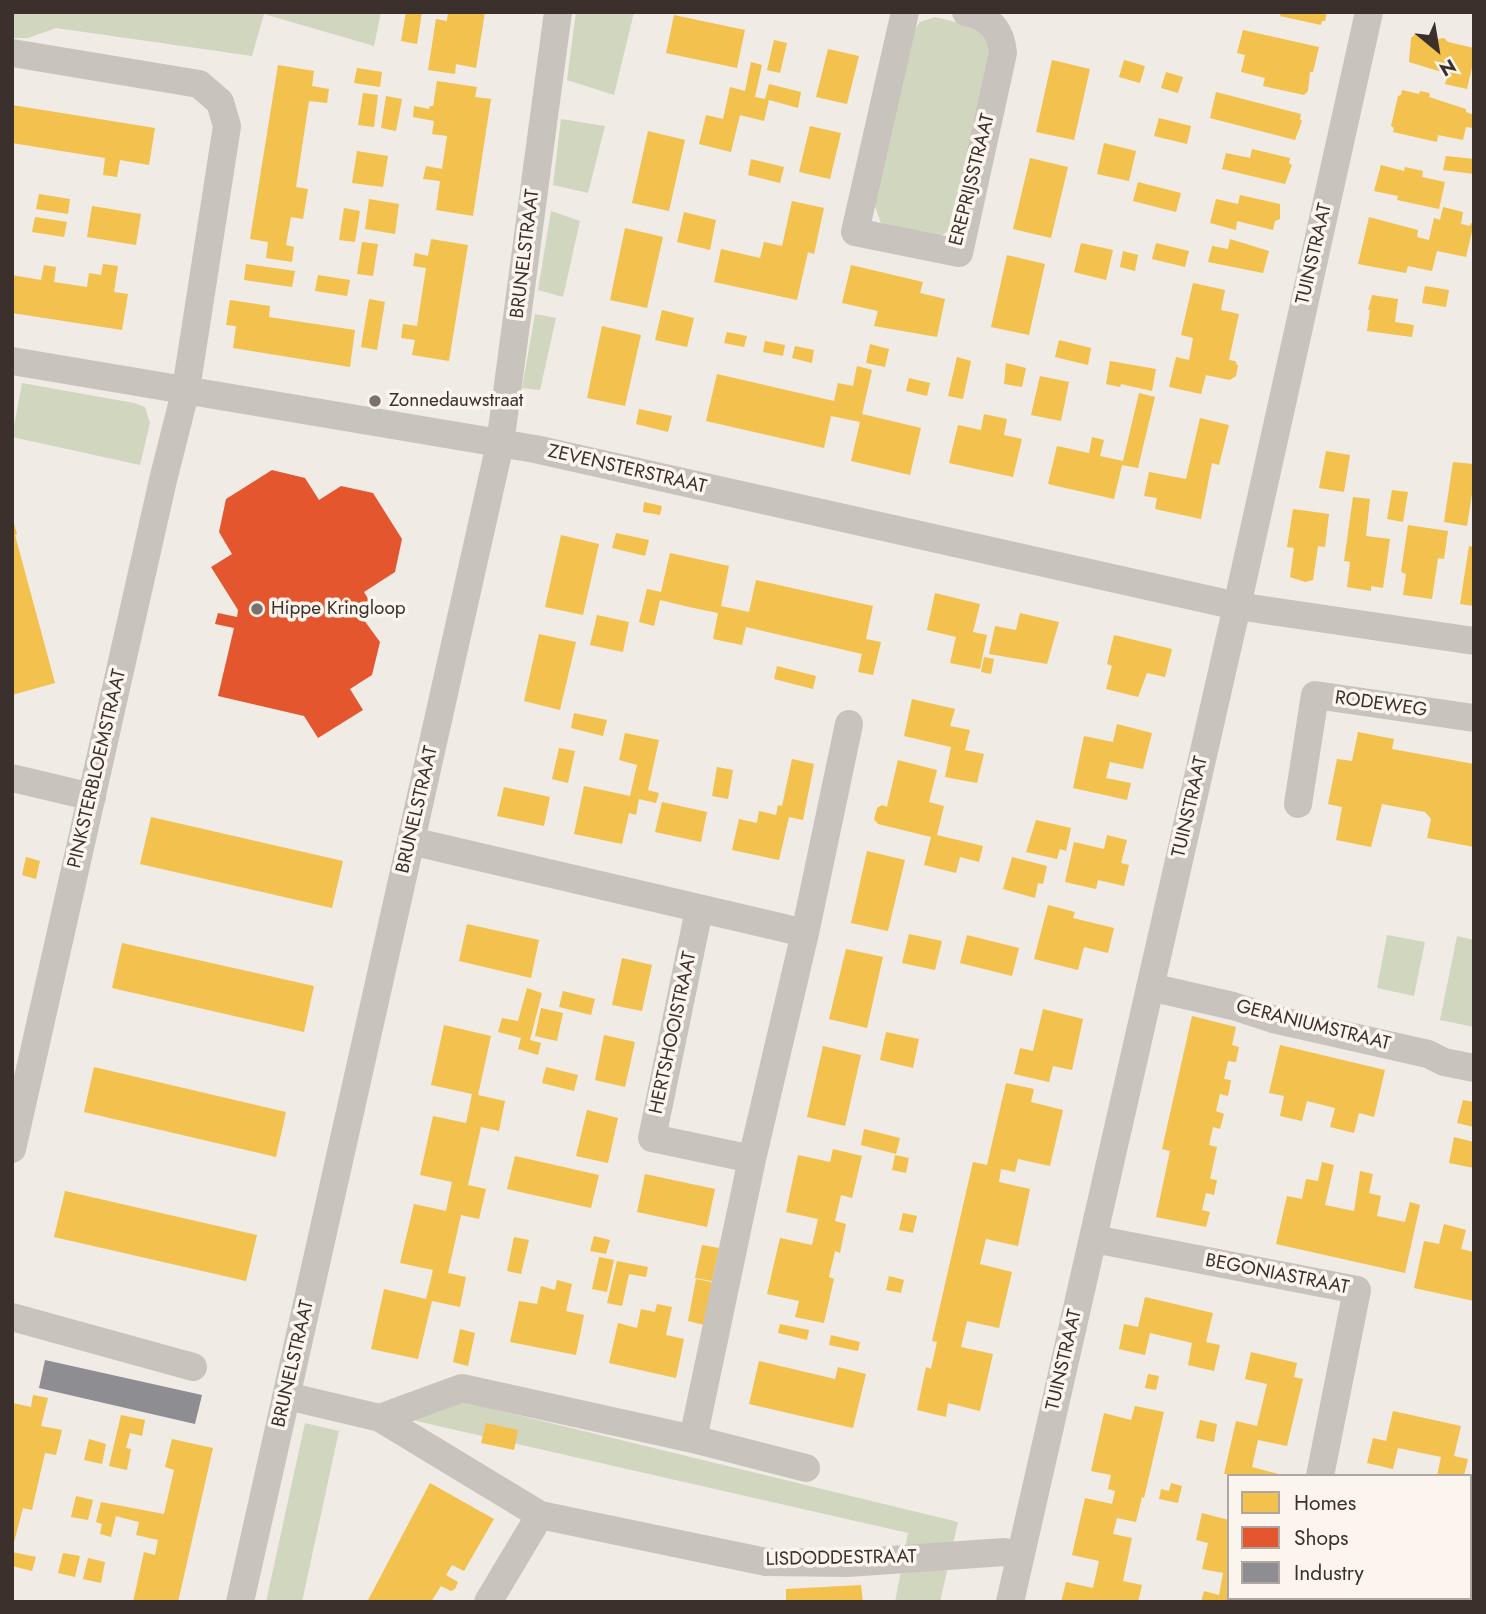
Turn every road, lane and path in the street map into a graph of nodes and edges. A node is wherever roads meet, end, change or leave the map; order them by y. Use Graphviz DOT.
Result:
graph roads {
  1 [pos="558,12"];
  2 [pos="905,12"];
  3 [pos="966,12"];
  4 [pos="1369,12"];
  5 [pos="12,53"];
  6 [pos="12,361"];
  7 [pos="186,390"];
  8 [pos="500,444"];
  9 [pos="1237,606"];
  10 [pos="1474,641"];
  11 [pos="1474,718"];
  12 [pos="849,724"];
  13 [pos="12,778"];
  14 [pos="92,797"];
  15 [pos="1298,804"];
  16 [pos="411,841"];
  17 [pos="699,909"];
  18 [pos="805,933"];
  19 [pos="1150,987"];
  20 [pos="1474,1068"];
  21 [pos="12,1149"];
  22 [pos="752,1159"];
  23 [pos="1094,1239"];
  24 [pos="12,1317"];
  25 [pos="193,1367"];
  26 [pos="287,1396"];
  27 [pos="380,1418"];
  28 [pos="693,1439"];
  29 [pos="806,1468"];
  30 [pos="1320,1474"];
  31 [pos="540,1514"];
  32 [pos="1020,1555"];
  33 [pos="240,1602"];
  34 [pos="488,1602"];
  35 [pos="1010,1602"];
  1 -- 8 [label="street, BRUNELSTRAAT"];
  2 -- 3 [label="street, EREPRIJSSTRAAT"];
  4 -- 9 [label="street, TUINSTRAAT"];
  5 -- 7 [label="street"];
  6 -- 7 [label="street, ZEVENSTERSTRAAT"];
  7 -- 8 [label="street, ZEVENSTERSTRAAT"];
  7 -- 14 [label="street, PINKSTERBLOEMSTRAAT"];
  8 -- 9 [label="street, ZEVENSTERSTRAAT"];
  8 -- 16 [label="street, BRUNELSTRAAT"];
  9 -- 10 [label="street"];
  9 -- 19 [label="street, TUINSTRAAT"];
  11 -- 15 [label="street, RODEWEG"];
  12 -- 18 [label="street"];
  13 -- 14 [label="street"];
  14 -- 21 [label="street, PINKSTERBLOEMSTRAAT"];
  16 -- 17 [label="street"];
  16 -- 26 [label="street, BRUNELSTRAAT"];
  17 -- 18 [label="street"];
  17 -- 22 [label="street, HERTSHOOISTRAAT"];
  18 -- 22 [label="street"];
  19 -- 20 [label="street, GERANIUMSTRAAT"];
  19 -- 23 [label="street, TUINSTRAAT"];
  22 -- 28 [label="street"];
  23 -- 30 [label="street, BEGONIASTRAAT"];
  23 -- 32 [label="street, TUINSTRAAT"];
  24 -- 25 [label="street"];
  26 -- 27 [label="street, LISDODDESTRAAT"];
  26 -- 33 [label="street, BRUNELSTRAAT"];
  27 -- 28 [label="street"];
  27 -- 31 [label="street, LISDODDESTRAAT"];
  28 -- 29 [label="street"];
  31 -- 32 [label="street, LISDODDESTRAAT"];
  31 -- 34 [label="street"];
  32 -- 35 [label="street, TUINSTRAAT"];
}
